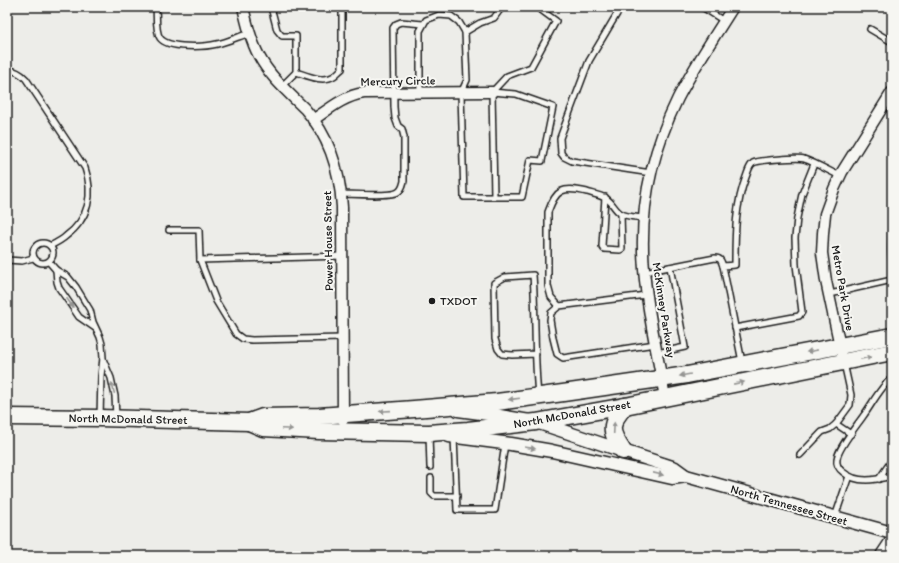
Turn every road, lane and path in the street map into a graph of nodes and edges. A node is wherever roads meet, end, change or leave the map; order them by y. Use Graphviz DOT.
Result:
graph roads {
  1 [pos="156,7"];
  2 [pos="243,7"];
  3 [pos="271,7"];
  4 [pos="342,7"];
  5 [pos="502,7"];
  6 [pos="537,7"];
  7 [pos="621,7"];
  8 [pos="702,7"];
  9 [pos="733,7"];
  10 [pos="724,21"];
  11 [pos="423,24"];
  12 [pos="870,29"];
  13 [pos="465,32"];
  14 [pos="250,33"];
  15 [pos="892,42"];
  16 [pos="7,71"];
  17 [pos="296,72"];
  18 [pos="282,86"];
  19 [pos="492,92"];
  20 [pos="892,92"];
  21 [pos="394,93"];
  22 [pos="420,93"];
  23 [pos="461,93"];
  24 [pos="888,105"];
  25 [pos="313,120"];
  26 [pos="814,164"];
  27 [pos="651,173"];
  28 [pos="840,176"];
  29 [pos="341,194"];
  30 [pos="494,197"];
  31 [pos="605,197"];
  32 [pos="621,214"];
  33 [pos="644,218"];
  34 [pos="892,224"];
  35 [pos="169,230"];
  36 [pos="50,246"];
  37 [pos="343,256"];
  38 [pos="33,258"];
  39 [pos="7,260"];
  40 [pos="200,260"];
  41 [pos="892,260"];
  42 [pos="48,262"];
  43 [pos="723,266"];
  44 [pos="670,267"];
  45 [pos="56,270"];
  46 [pos="644,272"];
  47 [pos="892,280"];
  48 [pos="830,294"];
  49 [pos="646,295"];
  50 [pos="559,306"];
  51 [pos="96,328"];
  52 [pos="735,328"];
  53 [pos="892,336"];
  54 [pos="343,338"];
  55 [pos="840,346"];
  56 [pos="656,348"];
  57 [pos="892,352"];
  58 [pos="536,354"];
  59 [pos="103,358"];
  60 [pos="844,362"];
  61 [pos="742,364"];
  62 [pos="892,378"];
  63 [pos="662,379"];
  64 [pos="539,396"];
  65 [pos="665,398"];
  66 [pos="625,406"];
  67 [pos="433,407"];
  68 [pos="343,414"];
  69 [pos="7,417"];
  70 [pos="100,418"];
  71 [pos="116,418"];
  72 [pos="249,422"];
  73 [pos="536,422"];
  74 [pos="836,424"];
  75 [pos="343,432"];
  76 [pos="428,433"];
  77 [pos="851,434"];
  78 [pos="454,437"];
  79 [pos="505,444"];
  80 [pos="623,451"];
  81 [pos="800,455"];
  82 [pos="892,460"];
  83 [pos="430,467"];
  84 [pos="686,476"];
  85 [pos="849,476"];
  86 [pos="892,476"];
  87 [pos="431,478"];
  88 [pos="879,479"];
  89 [pos="457,496"];
  90 [pos="834,518"];
  91 [pos="892,533"];
  92 [pos="892,544"];
  93 [pos="884,556"];
  1 -- 14 [label="lane"];
  2 -- 14 [label="street, Power House Street"];
  3 -- 17 [label="lane"];
  4 -- 17 [label="lane"];
  5 -- 13 [label="lane"];
  6 -- 19 [label="lane"];
  7 -- 27 [label="lane"];
  8 -- 10 [label="lane"];
  9 -- 10 [label="street, McKinney Parkway"];
  10 -- 27 [label="street, McKinney Parkway"];
  11 -- 13 [label="lane"];
  11 -- 21 [label="lane"];
  11 -- 22 [label="lane"];
  12 -- 15 [label="lane"];
  13 -- 23 [label="lane"];
  14 -- 18 [label="street, Power House Street"];
  16 -- 36 [label="lane"];
  17 -- 18 [label="lane"];
  18 -- 25 [label="street, Power House Street"];
  19 -- 23 [label="street, Mercury Circle"];
  19 -- 30 [label="lane"];
  19 -- 30 [label="lane"];
  20 -- 24 [label="street, Metro Park Drive"];
  21 -- 22 [label="street, Mercury Circle"];
  21 -- 25 [label="street, Mercury Circle"];
  21 -- 29 [label="lane"];
  22 -- 23 [label="street, Mercury Circle"];
  23 -- 30 [label="lane"];
  24 -- 28 [label="street, Metro Park Drive"];
  25 -- 29 [label="street, Power House Street"];
  26 -- 28 [label="lane"];
  26 -- 43 [label="lane"];
  26 -- 52 [label="lane"];
  27 -- 33 [label="street, McKinney Parkway"];
  28 -- 48 [label="street, Metro Park Drive"];
  29 -- 37 [label="street, Power House Street"];
  31 -- 32 [label="lane"];
  31 -- 32 [label="lane"];
  31 -- 50 [label="lane"];
  32 -- 33 [label="lane"];
  33 -- 46 [label="street, McKinney Parkway"];
  34 -- 41 [label="lane"];
  35 -- 40 [label="lane"];
  36 -- 38 [label="lane"];
  36 -- 42 [label="lane"];
  37 -- 40 [label="lane"];
  37 -- 54 [label="street, Power House Street"];
  38 -- 39 [label="lane"];
  38 -- 42 [label="lane"];
  40 -- 54 [label="lane"];
  42 -- 45 [label="lane"];
  43 -- 44 [label="lane"];
  43 -- 52 [label="lane"];
  44 -- 46 [label="lane"];
  44 -- 56 [label="lane"];
  45 -- 51 [label="lane"];
  45 -- 51 [label="lane, one-way"];
  46 -- 49 [label="street, McKinney Parkway"];
  47 -- 48 [label="lane"];
  48 -- 55 [label="street, Metro Park Drive"];
  49 -- 50 [label="lane"];
  49 -- 56 [label="street, McKinney Parkway"];
  50 -- 56 [label="lane"];
  51 -- 59 [label="lane"];
  52 -- 61 [label="lane"];
  53 -- 55 [label="main road, North McDonald Street"];
  54 -- 68 [label="street, Power House Street"];
  55 -- 60 [label="street, Metro Park Drive"];
  55 -- 61 [label="main road, North McDonald Street, one-way"];
  56 -- 63 [label="street, McKinney Parkway"];
  60 -- 57 [label="main road, North McDonald Street, one-way"];
  58 -- 58 [label="lane"];
  58 -- 64 [label="lane"];
  59 -- 70 [label="lane"];
  71 -- 59 [label="lane, one-way"];
  65 -- 60 [label="main road, North McDonald Street, one-way"];
  60 -- 74 [label="lane"];
  61 -- 63 [label="main road, North McDonald Street, one-way"];
  62 -- 77 [label="lane"];
  63 -- 64 [label="main road, North McDonald Street"];
  63 -- 65 [label="street, McKinney Parkway"];
  64 -- 67 [label="main road, North McDonald Street, one-way"];
  65 -- 66 [label="main road, North McDonald Street"];
  66 -- 73 [label="main road, North McDonald Street"];
  80 -- 66 [label="main road, one-way"];
  67 -- 68 [label="main road, North McDonald Street, one-way"];
  67 -- 73 [label="street"];
  68 -- 72 [label="main road, North McDonald Street"];
  68 -- 75 [label="street, Power House Street"];
  69 -- 70 [label="main road, North McDonald Street"];
  70 -- 71 [label="main road, North McDonald Street"];
  71 -- 72 [label="main road, North McDonald Street"];
  72 -- 75 [label="main road, North McDonald Street, one-way"];
  73 -- 76 [label="main road, North McDonald Street"];
  73 -- 80 [label="street"];
  74 -- 77 [label="lane"];
  74 -- 81 [label="lane"];
  75 -- 76 [label="main road, North McDonald Street"];
  76 -- 78 [label="street"];
  76 -- 83 [label="lane"];
  77 -- 85 [label="lane"];
  78 -- 79 [label="street"];
  78 -- 89 [label="lane"];
  79 -- 84 [label="street, one-way"];
  79 -- 89 [label="lane"];
  80 -- 84 [label="street"];
  82 -- 88 [label="lane"];
  84 -- 90 [label="street, North Tennessee Street"];
  85 -- 88 [label="lane"];
  85 -- 90 [label="lane"];
  86 -- 88 [label="lane"];
  87 -- 89 [label="lane"];
  90 -- 91 [label="street, North Tennessee Street"];
  92 -- 93 [label="main road"];
}
